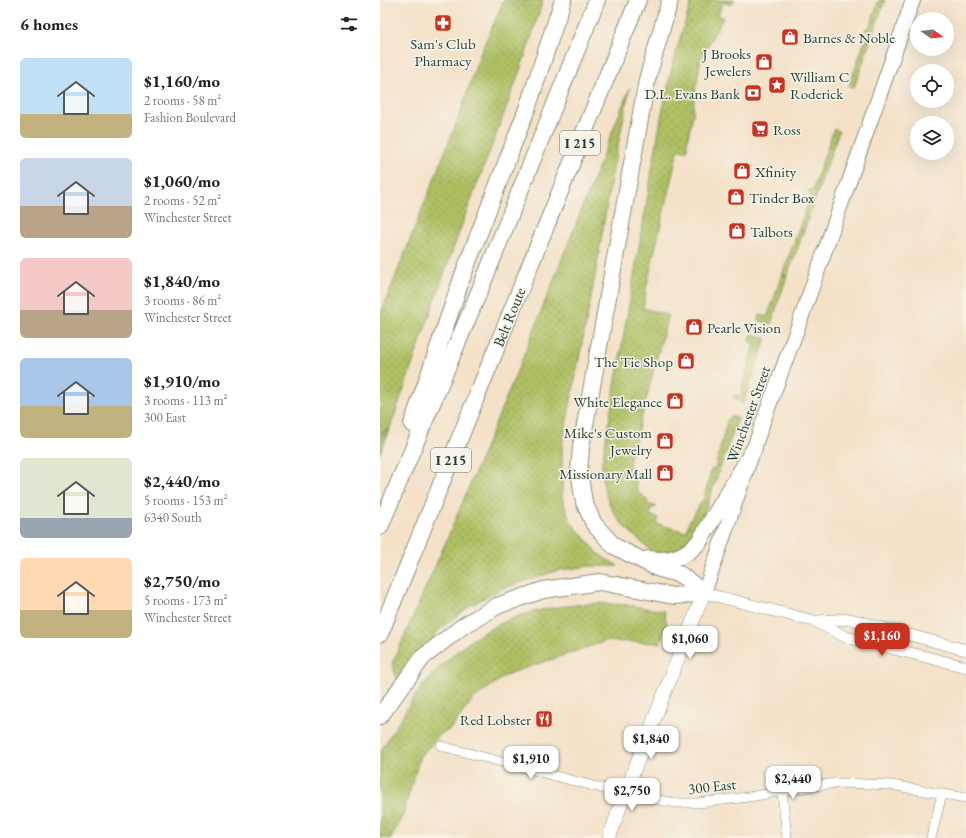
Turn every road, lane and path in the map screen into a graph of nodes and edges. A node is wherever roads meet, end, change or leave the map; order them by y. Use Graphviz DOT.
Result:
graph roads {
  1 [pos="563,0"];
  2 [pos="597,0"];
  3 [pos="638,0"];
  4 [pos="670,0"];
  5 [pos="913,0"];
  6 [pos="754,449"];
  7 [pos="380,520"];
  8 [pos="380,527"];
  9 [pos="637,558"];
  10 [pos="704,593"];
  11 [pos="814,621"];
  12 [pos="380,634"];
  13 [pos="966,650"];
  14 [pos="966,668"];
  15 [pos="380,716"];
  16 [pos="442,746"];
  17 [pos="782,791"];
  18 [pos="625,793"];
  19 [pos="942,794"];
  20 [pos="966,798"];
  21 [pos="609,838"];
  22 [pos="787,838"];
  23 [pos="931,838"];
  1 -- 7 [label="highway"];
  2 -- 8 [label="highway, I 215"];
  3 -- 12 [label="highway, Belt Route / I 215"];
  4 -- 9 [label="highway"];
  5 -- 6 [label="main road, Winchester Street"];
  6 -- 9 [label="highway"];
  6 -- 10 [label="main road, Winchester Street"];
  9 -- 10 [label="highway"];
  10 -- 11 [label="street"];
  10 -- 15 [label="highway"];
  10 -- 18 [label="main road, Winchester Street"];
  11 -- 13 [label="street"];
  11 -- 14 [label="street"];
  16 -- 18 [label="street, 300 East"];
  17 -- 18 [label="street, 300 East"];
  17 -- 19 [label="street, 300 East"];
  17 -- 22 [label="street"];
  18 -- 21 [label="main road, Winchester Street"];
  19 -- 20 [label="street, 300 East"];
  19 -- 23 [label="street"];
}
